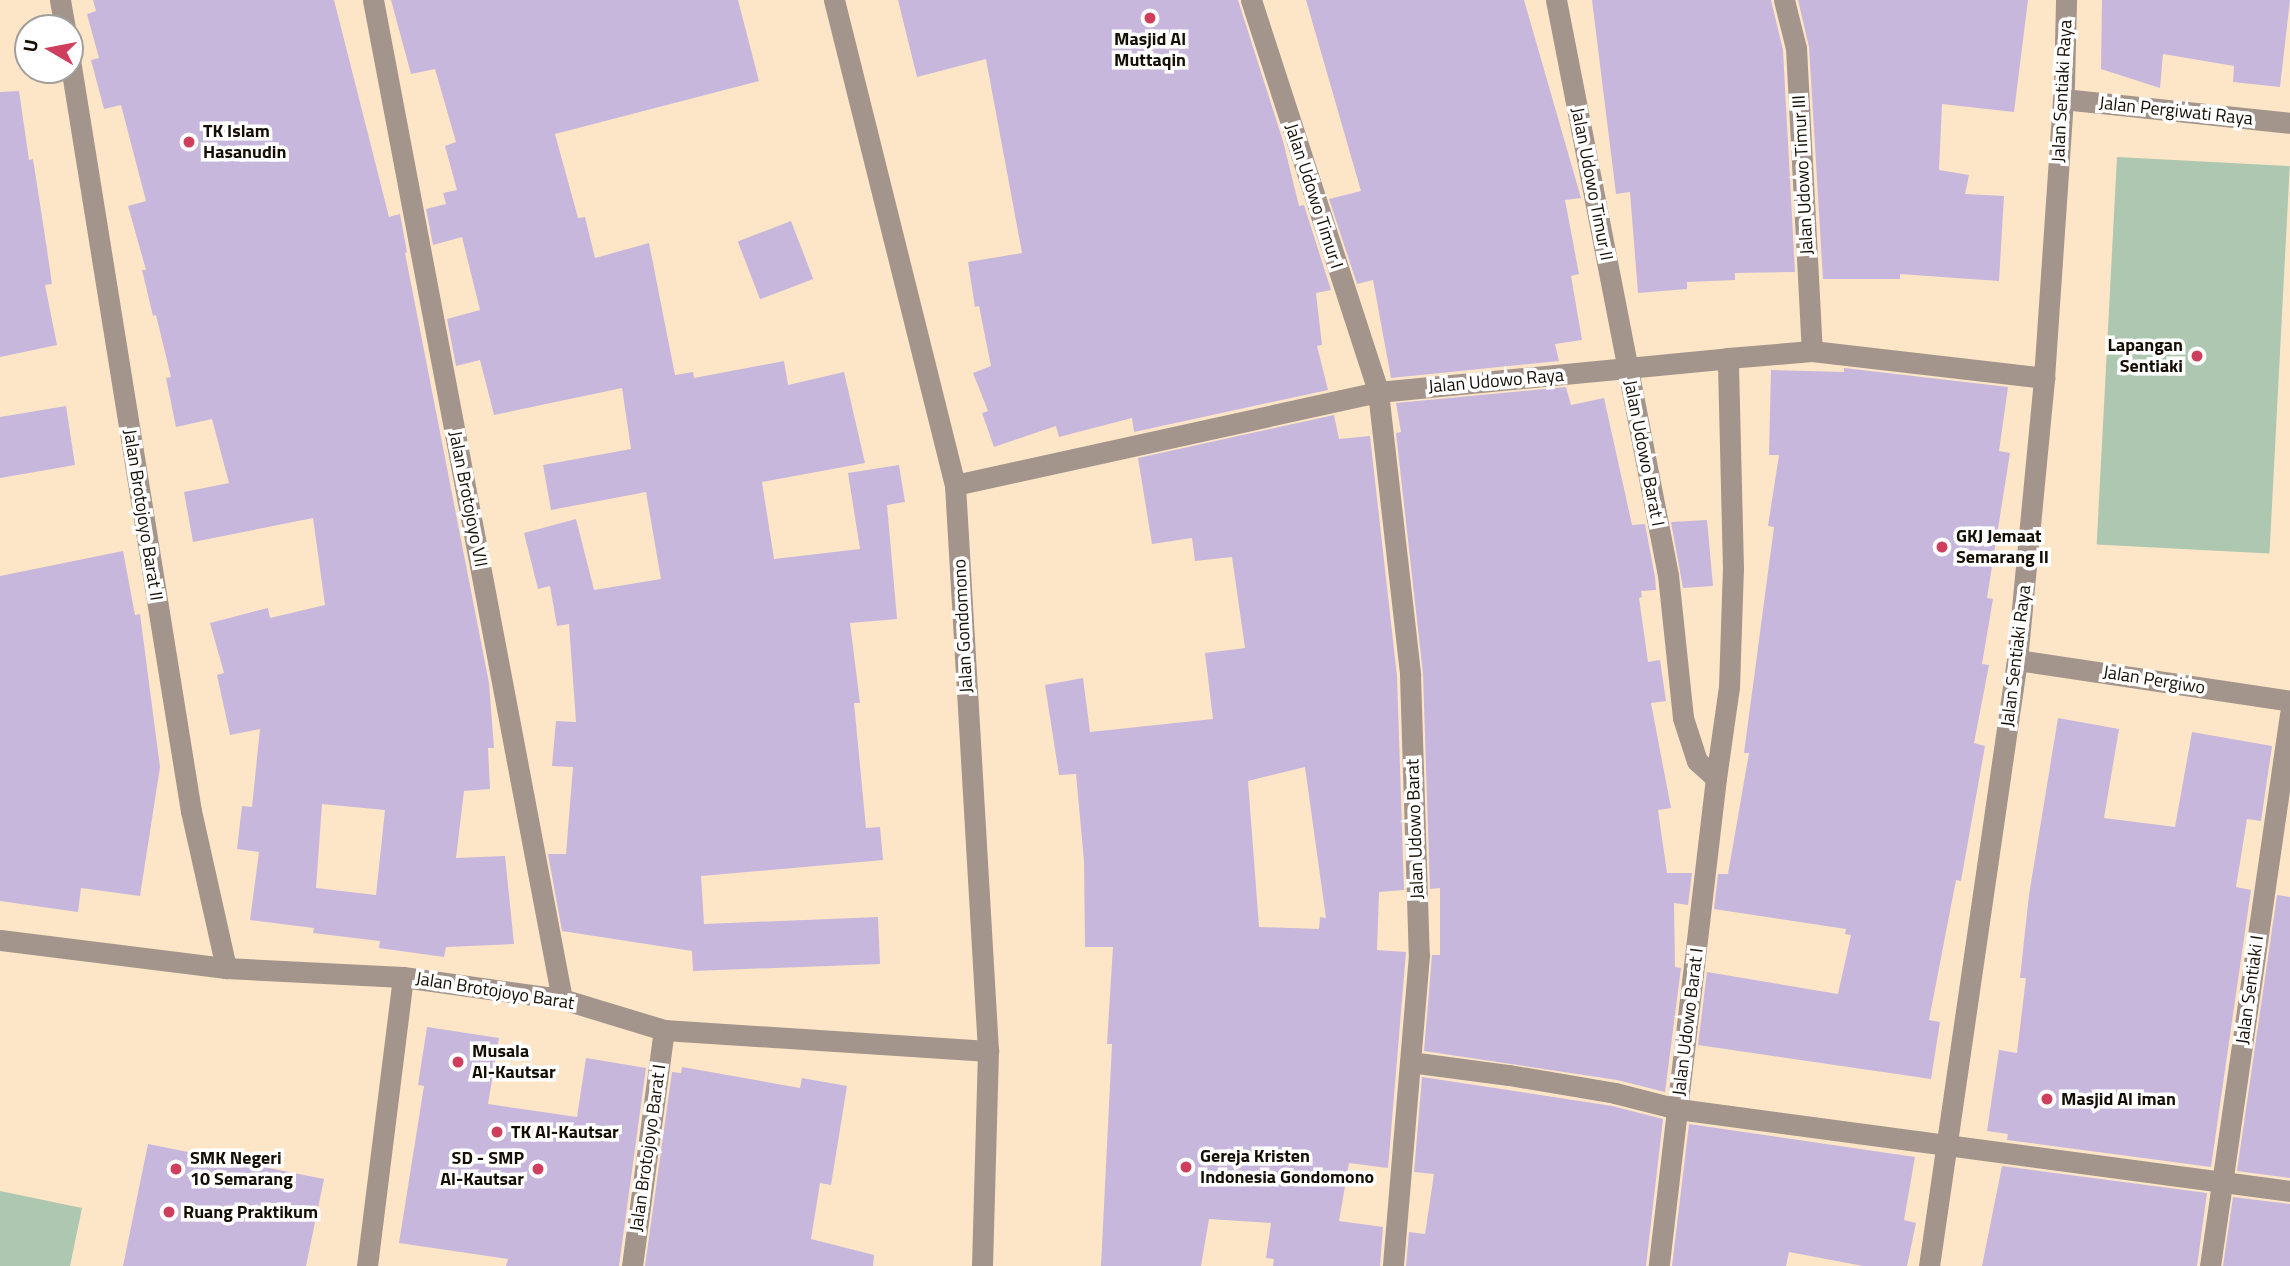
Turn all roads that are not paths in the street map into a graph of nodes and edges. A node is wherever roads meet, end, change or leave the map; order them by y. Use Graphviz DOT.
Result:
graph roads {
  1 [pos="373,0"];
  2 [pos="834,0"];
  3 [pos="1251,0"];
  4 [pos="1556,0"];
  5 [pos="1784,0"];
  6 [pos="2066,0"];
  7 [pos="74,84"];
  8 [pos="2063,99"];
  9 [pos="2290,123"];
  10 [pos="1812,351"];
  11 [pos="1728,358"];
  12 [pos="1627,368"];
  13 [pos="2044,378"];
  14 [pos="1378,392"];
  15 [pos="955,485"];
  16 [pos="2017,660"];
  17 [pos="2290,701"];
  18 [pos="2290,714"];
  19 [pos="1716,778"];
  20 [pos="0,940"];
  21 [pos="226,968"];
  22 [pos="403,977"];
  23 [pos="562,999"];
  24 [pos="664,1030"];
  25 [pos="988,1051"];
  26 [pos="1410,1062"];
  27 [pos="1678,1109"];
  28 [pos="1945,1146"];
  29 [pos="2222,1181"];
  30 [pos="2290,1191"];
  31 [pos="367,1266"];
  32 [pos="632,1266"];
  33 [pos="982,1266"];
  34 [pos="1393,1266"];
  35 [pos="1659,1266"];
  36 [pos="1929,1266"];
  37 [pos="2210,1266"];
  1 -- 23 [label="street, Jalan Brotojoyo VII"];
  2 -- 15 [label="street, Jalan Gondomono"];
  3 -- 14 [label="street, Jalan Udowo Timur I"];
  4 -- 12 [label="street, Jalan Udowo Timur II"];
  5 -- 10 [label="street, Jalan Udowo Timur III"];
  6 -- 8 [label="street, Jalan Sentiaki Raya"];
  7 -- 21 [label="street, Jalan Brotojoyo Barat II"];
  8 -- 9 [label="street, Jalan Pergiwati Raya"];
  8 -- 13 [label="street, Jalan Sentiaki Raya"];
  10 -- 11 [label="street, Jalan Udowo Raya"];
  10 -- 13 [label="street, Jalan Udowo Raya"];
  11 -- 12 [label="street, Jalan Udowo Raya"];
  11 -- 19 [label="street, Jalan Udowo Barat I"];
  12 -- 14 [label="street, Jalan Udowo Raya"];
  12 -- 19 [label="street, Jalan Udowo Barat I"];
  13 -- 16 [label="street, Jalan Sentiaki Raya"];
  14 -- 15 [label="street, Jalan Udowo Raya"];
  14 -- 26 [label="street, Jalan Udowo Barat"];
  15 -- 25 [label="street, Jalan Gondomono"];
  16 -- 17 [label="street, Jalan Pergiwo"];
  16 -- 28 [label="street, Jalan Sentiaki Raya"];
  18 -- 29 [label="street, Jalan Sentiaki I"];
  19 -- 27 [label="street, Jalan Udowo Barat I"];
  20 -- 21 [label="street, Jalan Brotojoyo Barat"];
  21 -- 22 [label="street, Jalan Brotojoyo Barat"];
  22 -- 23 [label="street, Jalan Brotojoyo Barat"];
  22 -- 31 [label="street"];
  23 -- 24 [label="street, Jalan Brotojoyo Barat"];
  24 -- 25 [label="street, Jalan Brotojoyo Barat"];
  24 -- 32 [label="street, Jalan Brotojoyo Barat I"];
  25 -- 33 [label="street, Jalan Gondomono"];
  26 -- 27 [label="street"];
  26 -- 34 [label="street, Jalan Udowo Barat"];
  27 -- 28 [label="street"];
  27 -- 35 [label="street, Jalan Udowo Barat I"];
  28 -- 29 [label="street"];
  28 -- 36 [label="street, Jalan Sentiaki Raya"];
  29 -- 30 [label="street"];
  29 -- 37 [label="street, Jalan Sentiaki I"];
}
